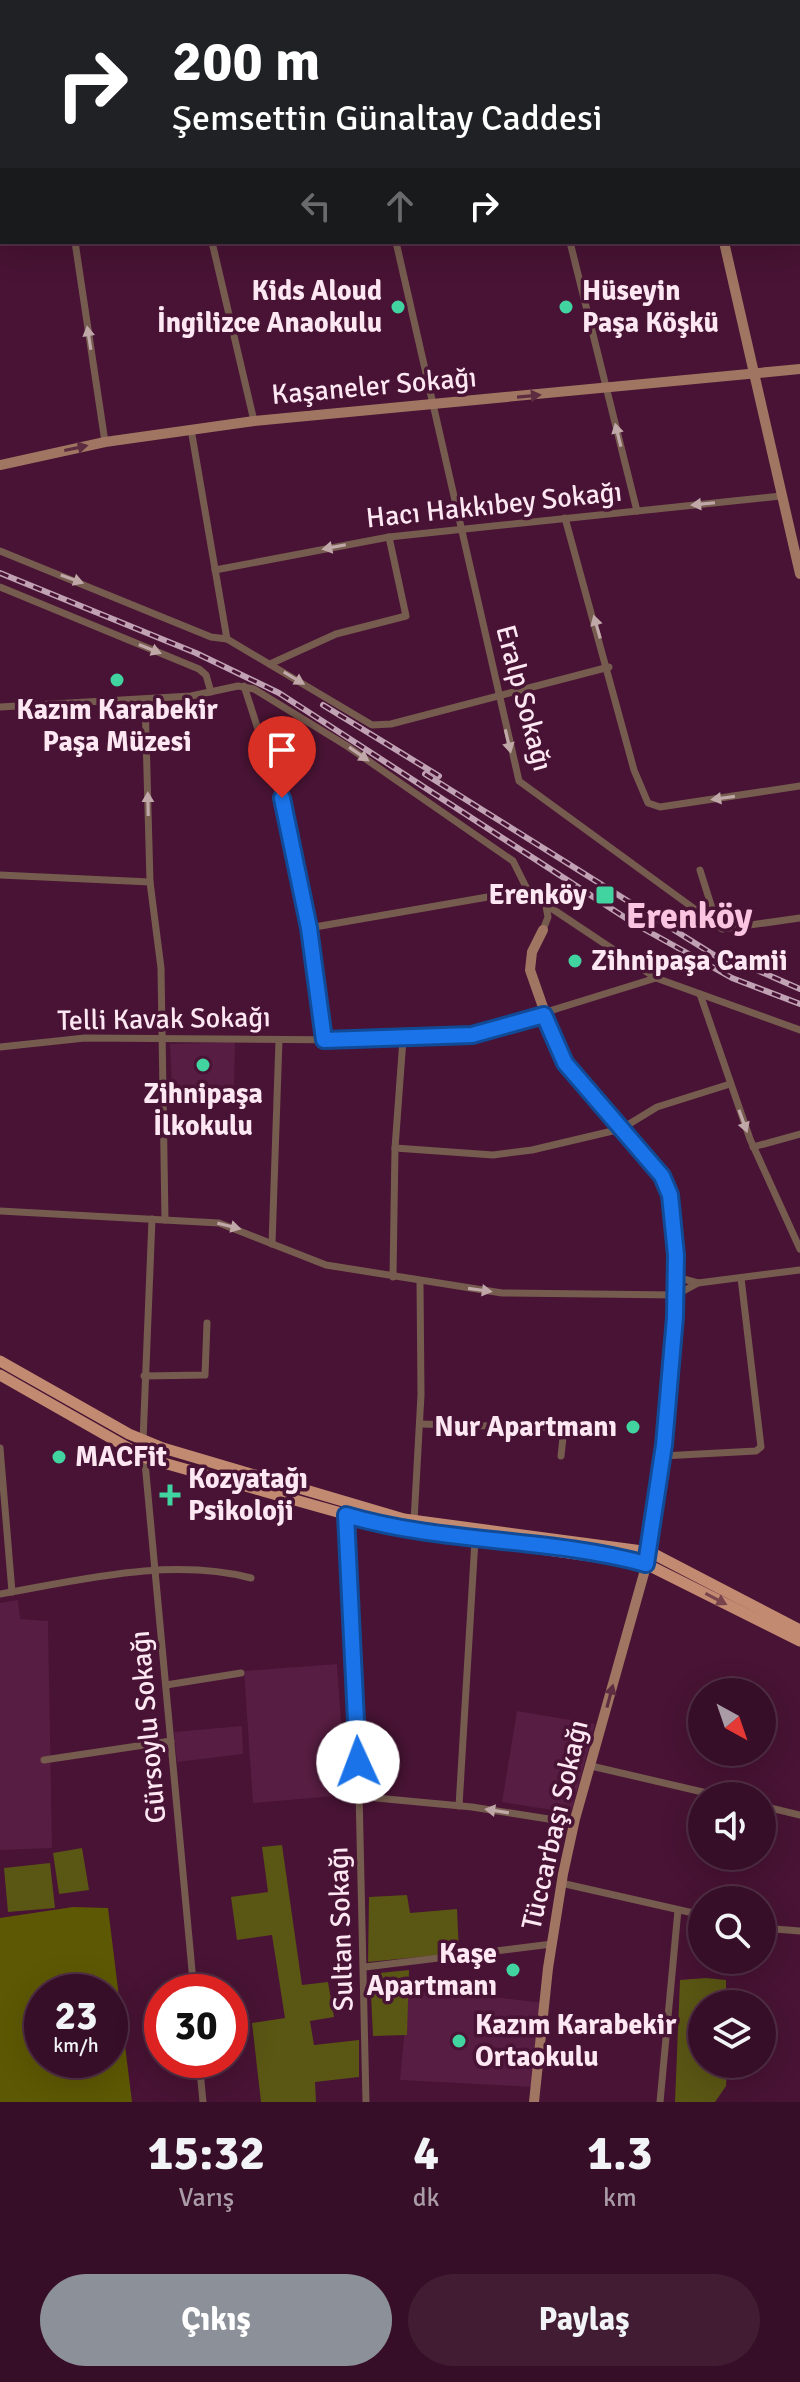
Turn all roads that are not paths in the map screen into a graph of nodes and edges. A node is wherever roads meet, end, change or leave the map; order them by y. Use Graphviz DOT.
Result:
graph roads {
  1 [pos="75,244"];
  2 [pos="212,244"];
  3 [pos="396,244"];
  4 [pos="570,244"];
  5 [pos="724,244"];
  6 [pos="800,369"];
  7 [pos="755,373"];
  8 [pos="606,389"];
  9 [pos="433,404"];
  10 [pos="254,421"];
  11 [pos="191,429"];
  12 [pos="105,442"];
  13 [pos="0,465"];
  14 [pos="781,496"];
  15 [pos="637,511"];
  16 [pos="565,518"];
  17 [pos="460,529"];
  18 [pos="795,531"];
  19 [pos="389,537"];
  20 [pos="0,551"];
  21 [pos="215,570"];
  22 [pos="800,574"];
  23 [pos="0,587"];
  24 [pos="227,639"];
  25 [pos="270,664"];
  26 [pos="609,667"];
  27 [pos="244,686"];
  28 [pos="211,692"];
  29 [pos="498,696"];
  30 [pos="145,699"];
  31 [pos="0,707"];
  32 [pos="800,786"];
  33 [pos="700,870"];
  34 [pos="0,875"];
  35 [pos="150,882"];
  36 [pos="528,890"];
  37 [pos="545,904"];
  38 [pos="800,918"];
  39 [pos="565,919"];
  40 [pos="717,926"];
  41 [pos="309,928"];
  42 [pos="543,930"];
  43 [pos="656,978"];
  44 [pos="700,994"];
  45 [pos="544,1015"];
  46 [pos="800,1030"];
  47 [pos="162,1038"];
  48 [pos="403,1039"];
  49 [pos="279,1040"];
  50 [pos="324,1040"];
  51 [pos="0,1047"];
  52 [pos="730,1084"];
  53 [pos="621,1129"];
  54 [pos="800,1134"];
  55 [pos="753,1147"];
  56 [pos="395,1148"];
  57 [pos="0,1211"];
  58 [pos="152,1219"];
  59 [pos="165,1220"];
  60 [pos="272,1244"];
  61 [pos="800,1249"];
  62 [pos="800,1270"];
  63 [pos="393,1277"];
  64 [pos="676,1277"];
  65 [pos="741,1278"];
  66 [pos="420,1281"];
  67 [pos="698,1283"];
  68 [pos="676,1295"];
  69 [pos="207,1323"];
  70 [pos="0,1361"];
  71 [pos="0,1375"];
  72 [pos="144,1376"];
  73 [pos="420,1424"];
  74 [pos="143,1441"];
  75 [pos="0,1448"];
  76 [pos="561,1456"];
  77 [pos="662,1456"];
  78 [pos="145,1457"];
  79 [pos="0,1461"];
  80 [pos="346,1515"];
  81 [pos="414,1521"];
  82 [pos="475,1540"];
  83 [pos="648,1558"];
  84 [pos="156,1570"];
  85 [pos="251,1578"];
  86 [pos="12,1592"];
  87 [pos="0,1594"];
  88 [pos="800,1630"];
  89 [pos="800,1641"];
  90 [pos="241,1673"];
  91 [pos="166,1685"];
  92 [pos="171,1741"];
  93 [pos="44,1760"];
  94 [pos="591,1766"];
  95 [pos="357,1784"];
  96 [pos="688,1789"];
  97 [pos="376,1798"];
  98 [pos="459,1806"];
  99 [pos="358,1809"];
  100 [pos="776,1809"];
  101 [pos="800,1815"];
  102 [pos="574,1823"];
  103 [pos="561,1883"];
  104 [pos="678,1910"];
  105 [pos="688,1912"];
  106 [pos="776,1929"];
  107 [pos="800,1931"];
  108 [pos="552,1944"];
  109 [pos="365,1967"];
  110 [pos="192,1974"];
  111 [pos="201,2078"];
  112 [pos="203,2102"];
  113 [pos="366,2102"];
  114 [pos="534,2102"];
  115 [pos="660,2102"];
  12 -- 1 [label="street, one-way"];
  2 -- 10 [label="street"];
  3 -- 9 [label="street, Eralp Sokağı"];
  4 -- 8 [label="street"];
  5 -- 7 [label="street"];
  6 -- 7 [label="street, Kaşaneler Sokağı"];
  7 -- 8 [label="street, Kaşaneler Sokağı"];
  7 -- 14 [label="street"];
  9 -- 8 [label="street, Kaşaneler Sokağı, one-way"];
  15 -- 8 [label="street, one-way"];
  9 -- 10 [label="street, Kaşaneler Sokağı"];
  9 -- 17 [label="street, Eralp Sokağı"];
  10 -- 11 [label="street, Kaşaneler Sokağı"];
  11 -- 12 [label="street, Kaşaneler Sokağı"];
  11 -- 21 [label="street"];
  13 -- 12 [label="street, Kaşaneler Sokağı, one-way"];
  14 -- 15 [label="street, Hacı Hakkıbey Sokağı, one-way"];
  14 -- 18 [label="street"];
  15 -- 16 [label="street, Hacı Hakkıbey Sokağı"];
  16 -- 17 [label="street, Hacı Hakkıbey Sokağı"];
  26 -- 16 [label="street, one-way"];
  17 -- 19 [label="street, Hacı Hakkıbey Sokağı"];
  17 -- 29 [label="street, Eralp Sokağı"];
  18 -- 22 [label="street"];
  19 -- 21 [label="street, Hacı Hakkıbey Sokağı, one-way"];
  19 -- 25 [label="street"];
  20 -- 24 [label="street, one-way"];
  21 -- 24 [label="street"];
  23 -- 28 [label="street, one-way"];
  24 -- 25 [label="street"];
  25 -- 29 [label="street, one-way"];
  26 -- 29 [label="street"];
  32 -- 26 [label="street, one-way"];
  27 -- 28 [label="street"];
  27 -- 36 [label="street, one-way"];
  27 -- 41 [label="street"];
  28 -- 30 [label="street"];
  29 -- 40 [label="street, Eralp Sokağı, one-way"];
  30 -- 31 [label="street"];
  35 -- 30 [label="street, one-way"];
  33 -- 40 [label="street"];
  34 -- 35 [label="street"];
  35 -- 47 [label="street"];
  36 -- 37 [label="street"];
  36 -- 41 [label="street"];
  37 -- 39 [label="street"];
  37 -- 42 [label="street"];
  38 -- 40 [label="street"];
  39 -- 42 [label="street"];
  39 -- 43 [label="street"];
  41 -- 50 [label="street"];
  42 -- 45 [label="street, Tüccarbaşı Sokağı"];
  43 -- 44 [label="street"];
  43 -- 45 [label="street, Telli Kavak Sokağı"];
  44 -- 46 [label="street"];
  44 -- 52 [label="street"];
  45 -- 48 [label="street, Telli Kavak Sokağı"];
  45 -- 53 [label="street, Tüccarbaşı Sokağı"];
  47 -- 49 [label="street, Telli Kavak Sokağı"];
  47 -- 51 [label="street, Telli Kavak Sokağı"];
  47 -- 59 [label="street"];
  48 -- 50 [label="street, Telli Kavak Sokağı"];
  48 -- 56 [label="street"];
  49 -- 50 [label="street, Telli Kavak Sokağı"];
  49 -- 60 [label="street"];
  52 -- 53 [label="street"];
  52 -- 55 [label="street, one-way"];
  53 -- 56 [label="street"];
  53 -- 64 [label="street, Tüccarbaşı Sokağı"];
  54 -- 55 [label="street"];
  55 -- 61 [label="street"];
  56 -- 63 [label="street"];
  57 -- 58 [label="street"];
  58 -- 59 [label="street"];
  58 -- 72 [label="street, Gürsoylu Sokağı"];
  59 -- 60 [label="street, one-way"];
  60 -- 63 [label="street"];
  62 -- 65 [label="street"];
  63 -- 66 [label="street"];
  64 -- 67 [label="street"];
  64 -- 68 [label="street, Tüccarbaşı Sokağı"];
  65 -- 67 [label="street"];
  65 -- 77 [label="street"];
  66 -- 68 [label="street, one-way"];
  66 -- 73 [label="street"];
  67 -- 68 [label="street"];
  68 -- 77 [label="street, Tüccarbaşı Sokağı"];
  69 -- 72 [label="street"];
  70 -- 74 [label="main road"];
  71 -- 78 [label="main road"];
  72 -- 74 [label="street, Gürsoylu Sokağı"];
  73 -- 76 [label="street"];
  73 -- 81 [label="street"];
  74 -- 78 [label="street, Gürsoylu Sokağı"];
  74 -- 81 [label="main road"];
  75 -- 79 [label="street"];
  77 -- 83 [label="street, Tüccarbaşı Sokağı"];
  78 -- 80 [label="main road"];
  78 -- 84 [label="street, Gürsoylu Sokağı"];
  79 -- 86 [label="street"];
  80 -- 82 [label="main road"];
  80 -- 95 [label="street, Sultan Sokağı"];
  81 -- 83 [label="main road"];
  82 -- 83 [label="main road"];
  82 -- 98 [label="street"];
  83 -- 88 [label="main road"];
  83 -- 89 [label="main road, one-way"];
  94 -- 83 [label="street, Tüccarbaşı Sokağı, one-way"];
  84 -- 85 [label="street"];
  84 -- 86 [label="street"];
  84 -- 91 [label="street, Gürsoylu Sokağı"];
  86 -- 87 [label="street"];
  90 -- 91 [label="street"];
  91 -- 92 [label="street, Gürsoylu Sokağı"];
  92 -- 93 [label="street"];
  92 -- 110 [label="street, Gürsoylu Sokağı"];
  94 -- 96 [label="street"];
  94 -- 102 [label="street, Tüccarbaşı Sokağı"];
  95 -- 97 [label="street"];
  95 -- 99 [label="street, Sultan Sokağı"];
  97 -- 98 [label="street"];
  97 -- 99 [label="street"];
  102 -- 98 [label="street, one-way"];
  99 -- 109 [label="street, Sultan Sokağı"];
  100 -- 101 [label="street"];
  102 -- 103 [label="street, Tüccarbaşı Sokağı"];
  103 -- 104 [label="street"];
  103 -- 108 [label="street, Tüccarbaşı Sokağı"];
  104 -- 105 [label="street"];
  104 -- 115 [label="street"];
  106 -- 107 [label="street"];
  108 -- 109 [label="street"];
  108 -- 114 [label="street, Tüccarbaşı Sokağı"];
  109 -- 113 [label="street, Sultan Sokağı"];
  111 -- 112 [label="street"];
}
